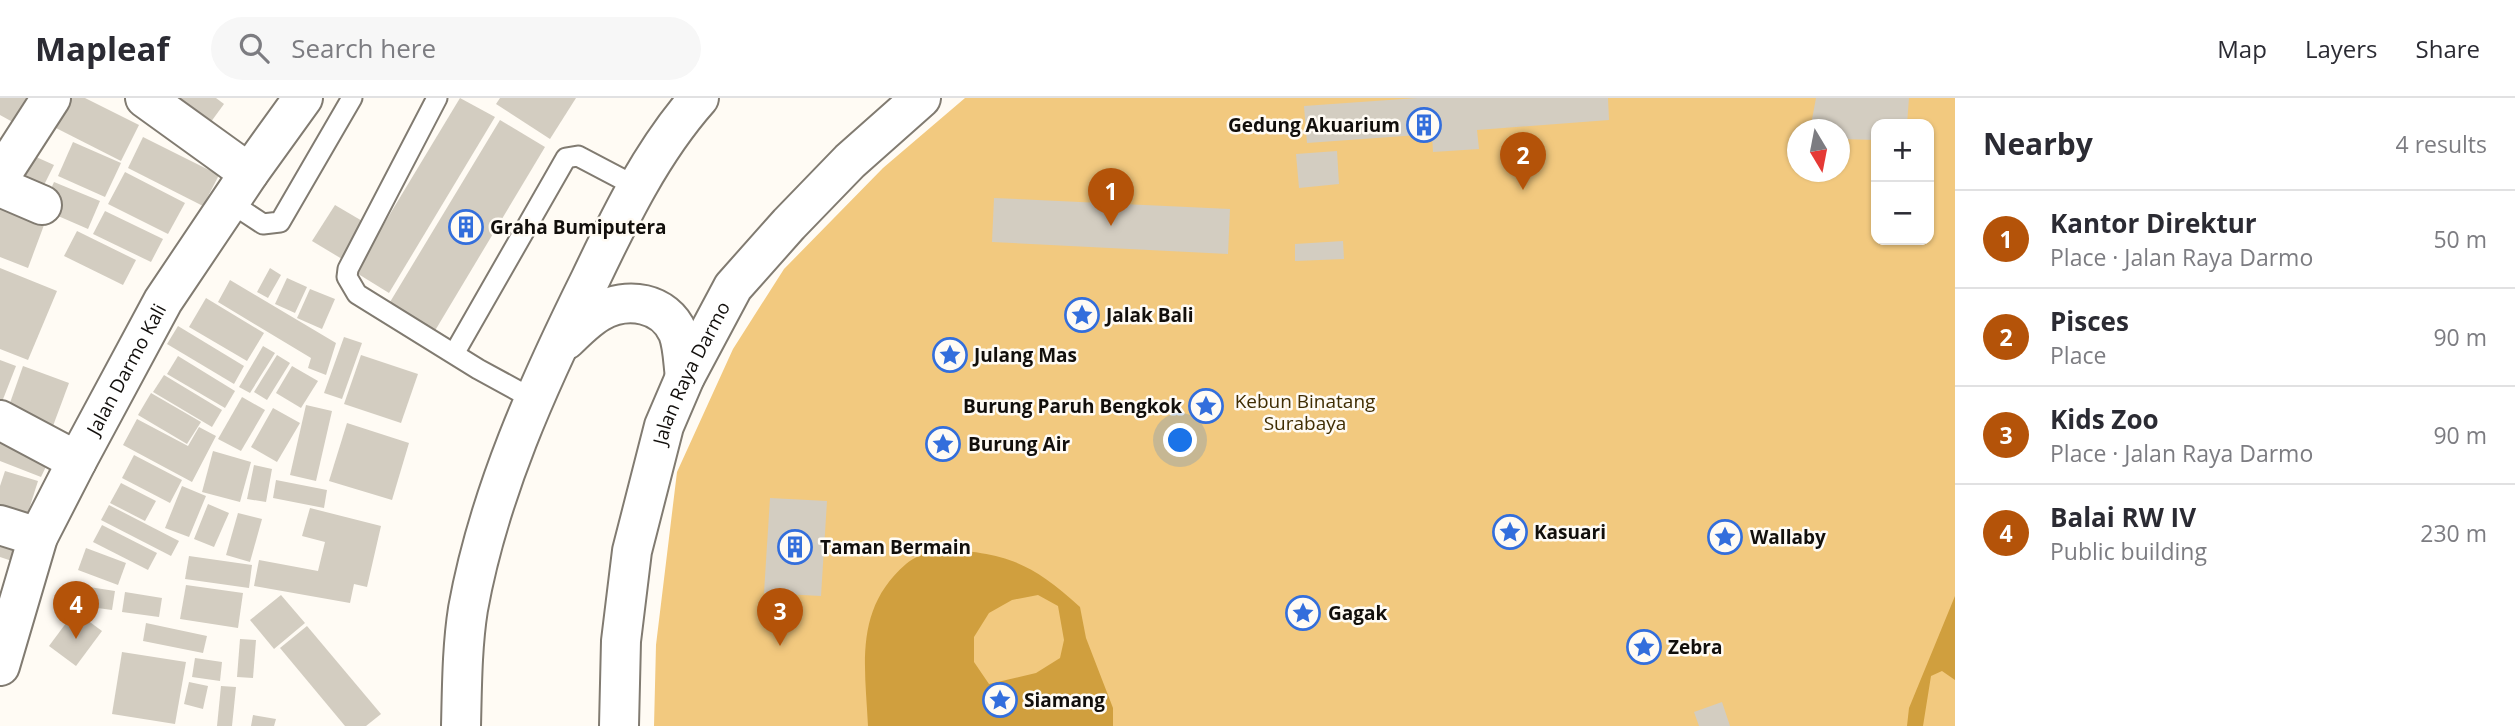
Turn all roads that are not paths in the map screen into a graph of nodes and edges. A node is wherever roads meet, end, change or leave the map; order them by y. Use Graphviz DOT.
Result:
graph roads {
  1 [pos="51,98"];
  2 [pos="145,98"];
  3 [pos="303,98"];
  4 [pos="352,98"];
  5 [pos="437,98"];
  6 [pos="699,98"];
  7 [pos="921,98"];
  8 [pos="0,177"];
  9 [pos="0,187"];
  10 [pos="638,187"];
  11 [pos="240,188"];
  12 [pos="42,205"];
  13 [pos="454,352"];
  14 [pos="553,355"];
  15 [pos="685,377"];
  16 [pos="533,400"];
  17 [pos="0,419"];
  18 [pos="76,461"];
  19 [pos="0,525"];
  20 [pos="38,537"];
  21 [pos="0,660"];
  22 [pos="461,726"];
  23 [pos="619,726"];
  1 -- 8 [label="main road"];
  2 -- 11 [label="main road"];
  3 -- 11 [label="main road, Jalan Darmo Kali"];
  4 -- 11 [label="lane"];
  5 -- 13 [label="lane"];
  6 -- 10 [label="main road"];
  7 -- 15 [label="main road, Jalan Raya Darmo"];
  9 -- 12 [label="main road"];
  10 -- 13 [label="lane"];
  10 -- 14 [label="main road"];
  11 -- 18 [label="main road, Jalan Darmo Kali"];
  13 -- 16 [label="lane"];
  14 -- 15 [label="main road"];
  14 -- 16 [label="main road"];
  15 -- 23 [label="main road, Jalan Raya Darmo"];
  16 -- 22 [label="main road"];
  17 -- 18 [label="main road"];
  18 -- 20 [label="main road, Jalan Darmo Kali"];
  19 -- 20 [label="main road"];
  20 -- 21 [label="main road, Jalan Darmo Kali"];
}
